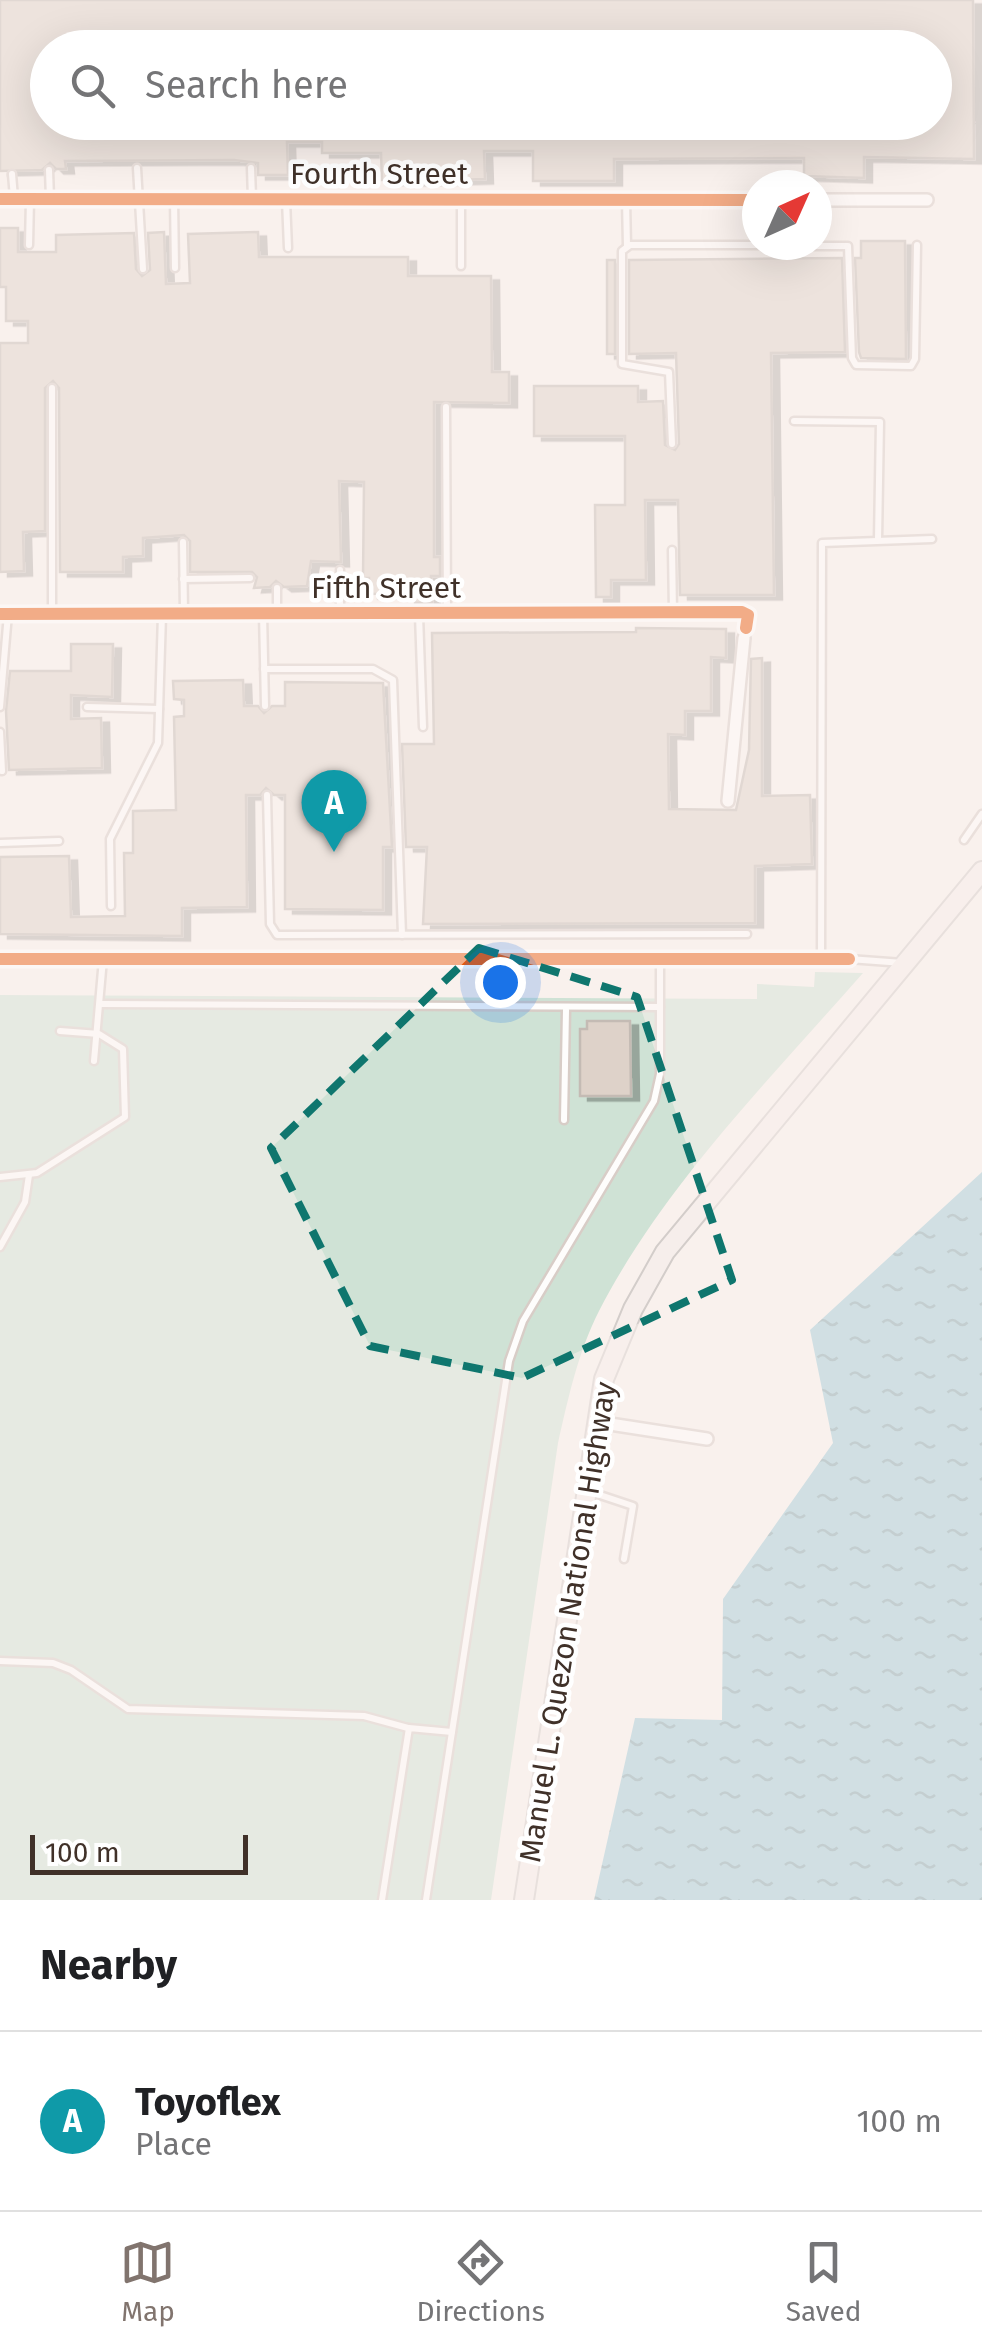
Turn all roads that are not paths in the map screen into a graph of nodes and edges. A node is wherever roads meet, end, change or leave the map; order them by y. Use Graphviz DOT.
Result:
graph roads {
  1 [pos="137,168"];
  2 [pos="251,168"];
  3 [pos="49,170"];
  4 [pos="12,174"];
  5 [pos="7,199"];
  6 [pos="30,199"];
  7 [pos="50,199"];
  8 [pos="138,199"];
  9 [pos="174,199"];
  10 [pos="252,199"];
  11 [pos="286,199"];
  12 [pos="460,200"];
  13 [pos="626,200"];
  14 [pos="742,200"];
  15 [pos="832,200"];
  16 [pos="926,200"];
  17 [pos="30,245"];
  18 [pos="742,245"];
  19 [pos="917,245"];
  20 [pos="628,246"];
  21 [pos="832,246"];
  22 [pos="288,248"];
  23 [pos="461,266"];
  24 [pos="175,268"];
  25 [pos="143,269"];
  26 [pos="52,388"];
  27 [pos="446,407"];
  28 [pos="794,421"];
  29 [pos="672,444"];
  30 [pos="932,539"];
  31 [pos="878,540"];
  32 [pos="183,542"];
  33 [pos="672,550"];
  34 [pos="340,570"];
  35 [pos="250,578"];
  36 [pos="184,579"];
  37 [pos="276,588"];
  38 [pos="263,613"];
  39 [pos="277,613"];
  40 [pos="340,613"];
  41 [pos="673,613"];
  42 [pos="4,614"];
  43 [pos="52,614"];
  44 [pos="162,614"];
  45 [pos="184,614"];
  46 [pos="419,614"];
  47 [pos="447,614"];
  48 [pos="264,668"];
  49 [pos="0,706"];
  50 [pos="265,706"];
  51 [pos="86,707"];
  52 [pos="159,709"];
  53 [pos="422,727"];
  54 [pos="0,732"];
  55 [pos="2,771"];
  56 [pos="267,795"];
  57 [pos="728,801"];
  58 [pos="982,814"];
  59 [pos="964,840"];
  60 [pos="60,841"];
  61 [pos="0,843"];
  62 [pos="982,871"];
  63 [pos="111,906"];
  64 [pos="402,934"];
  65 [pos="747,934"];
  66 [pos="103,959"];
  67 [pos="821,959"];
  68 [pos="850,959"];
  69 [pos="0,960"];
  70 [pos="660,961"];
  71 [pos="904,963"];
  72 [pos="102,1004"];
  73 [pos="660,1007"];
  74 [pos="566,1010"];
  75 [pos="60,1031"];
  76 [pos="99,1034"];
  77 [pos="94,1060"];
  78 [pos="564,1120"];
  79 [pos="0,1176"];
  80 [pos="28,1176"];
  81 [pos="0,1247"];
  82 [pos="597,1422"];
  83 [pos="706,1438"];
  84 [pos="585,1491"];
  85 [pos="624,1560"];
  86 [pos="0,1661"];
  87 [pos="408,1728"];
  88 [pos="452,1732"];
  89 [pos="382,1900"];
  90 [pos="426,1900"];
  91 [pos="524,1900"];
  1 -- 8 [label="lane"];
  2 -- 10 [label="lane"];
  3 -- 7 [label="lane"];
  4 -- 5 [label="lane"];
  5 -- 6 [label="street, Fourth Street"];
  6 -- 7 [label="street, Fourth Street"];
  6 -- 17 [label="lane"];
  7 -- 8 [label="street, Fourth Street"];
  8 -- 9 [label="street, Fourth Street"];
  8 -- 25 [label="lane"];
  9 -- 10 [label="street, Fourth Street"];
  9 -- 24 [label="lane"];
  10 -- 11 [label="street, Fourth Street"];
  11 -- 12 [label="street, Fourth Street"];
  11 -- 22 [label="lane"];
  12 -- 13 [label="street, Fourth Street"];
  12 -- 23 [label="lane"];
  13 -- 14 [label="street, Fourth Street"];
  13 -- 20 [label="lane"];
  15 -- 16 [label="street"];
  18 -- 20 [label="lane"];
  19 -- 21 [label="lane"];
  20 -- 29 [label="lane"];
  26 -- 43 [label="lane"];
  27 -- 47 [label="lane"];
  28 -- 31 [label="lane"];
  30 -- 31 [label="lane"];
  31 -- 67 [label="lane"];
  32 -- 36 [label="lane"];
  33 -- 41 [label="lane"];
  34 -- 40 [label="lane"];
  35 -- 36 [label="lane"];
  36 -- 45 [label="lane"];
  37 -- 39 [label="lane"];
  38 -- 39 [label="street, Fifth Street"];
  38 -- 45 [label="street, Fifth Street"];
  38 -- 48 [label="lane"];
  39 -- 40 [label="street, Fifth Street"];
  40 -- 46 [label="street, Fifth Street"];
  41 -- 47 [label="street, Fifth Street"];
  41 -- 57 [label="street, Fifth Street"];
  42 -- 43 [label="street, Fifth Street"];
  42 -- 49 [label="lane"];
  43 -- 44 [label="street, Fifth Street"];
  44 -- 45 [label="street, Fifth Street"];
  44 -- 52 [label="lane"];
  46 -- 47 [label="street, Fifth Street"];
  46 -- 53 [label="lane"];
  48 -- 50 [label="lane"];
  48 -- 64 [label="lane"];
  51 -- 52 [label="lane"];
  52 -- 63 [label="lane"];
  54 -- 55 [label="lane"];
  56 -- 64 [label="lane"];
  58 -- 59 [label="lane"];
  60 -- 61 [label="lane"];
  62 -- 71 [label="main road, Manuel L. Quezon National Highway"];
  64 -- 65 [label="lane"];
  66 -- 69 [label="street"];
  66 -- 70 [label="street"];
  66 -- 72 [label="lane"];
  67 -- 68 [label="street"];
  67 -- 70 [label="street"];
  68 -- 71 [label="lane"];
  70 -- 73 [label="lane"];
  71 -- 82 [label="main road, Manuel L. Quezon National Highway"];
  72 -- 74 [label="lane"];
  72 -- 76 [label="lane"];
  73 -- 74 [label="lane"];
  73 -- 88 [label="lane"];
  74 -- 78 [label="lane"];
  75 -- 76 [label="lane"];
  76 -- 77 [label="lane"];
  76 -- 80 [label="lane"];
  79 -- 80 [label="lane"];
  80 -- 81 [label="lane"];
  82 -- 83 [label="street"];
  82 -- 84 [label="main road, Manuel L. Quezon National Highway"];
  84 -- 85 [label="lane"];
  84 -- 91 [label="main road, Manuel L. Quezon National Highway"];
  86 -- 87 [label="lane"];
  87 -- 88 [label="lane"];
  87 -- 89 [label="lane"];
  88 -- 90 [label="lane"];
}
